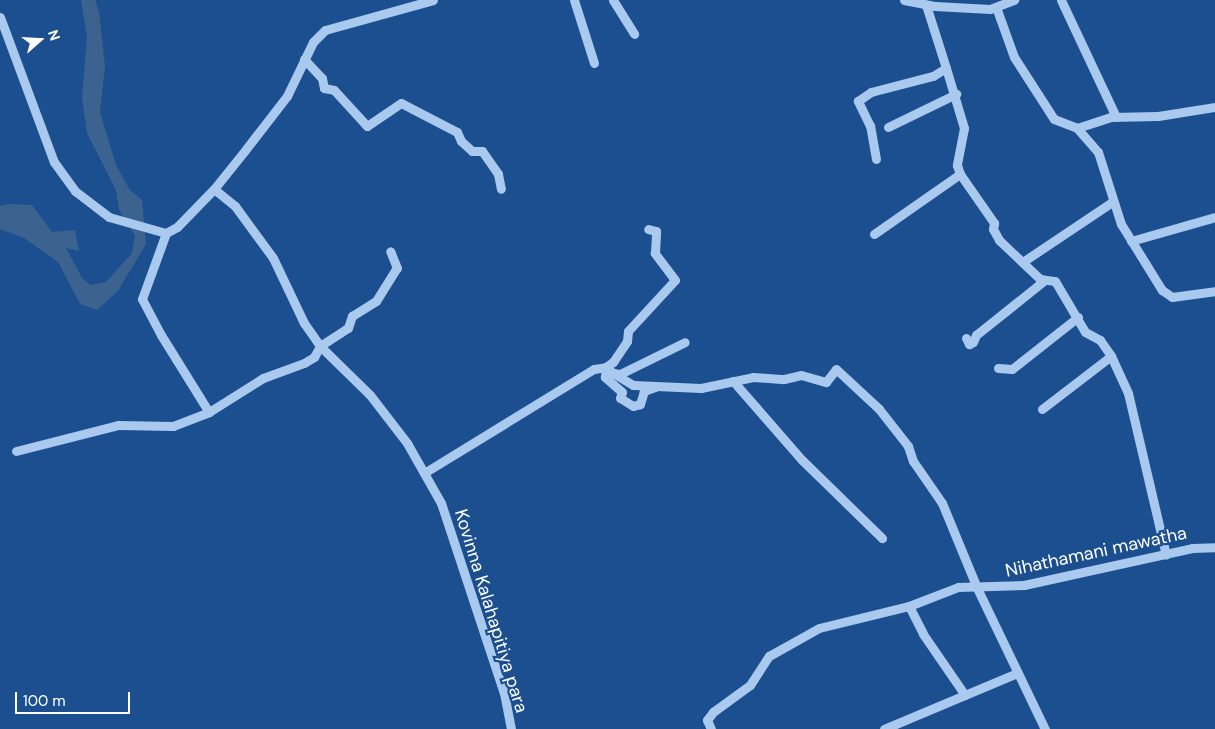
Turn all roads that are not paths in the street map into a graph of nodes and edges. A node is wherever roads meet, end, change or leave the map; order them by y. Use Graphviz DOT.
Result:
graph roads {
  1 [pos="433,0"];
  2 [pos="574,0"];
  3 [pos="613,0"];
  4 [pos="904,0"];
  5 [pos="1061,0"];
  6 [pos="1011,1"];
  7 [pos="926,5"];
  8 [pos="996,6"];
  9 [pos="0,17"];
  10 [pos="634,34"];
  11 [pos="304,59"];
  12 [pos="594,63"];
  13 [pos="946,68"];
  14 [pos="956,94"];
  15 [pos="1215,107"];
  16 [pos="1116,116"];
  17 [pos="888,127"];
  18 [pos="1077,128"];
  19 [pos="876,160"];
  20 [pos="960,174"];
  21 [pos="214,189"];
  22 [pos="502,189"];
  23 [pos="1112,202"];
  24 [pos="1215,217"];
  25 [pos="648,229"];
  26 [pos="166,233"];
  27 [pos="874,234"];
  28 [pos="1131,241"];
  29 [pos="390,251"];
  30 [pos="1024,261"];
  31 [pos="1044,280"];
  32 [pos="1215,292"];
  33 [pos="1078,317"];
  34 [pos="966,338"];
  35 [pos="685,342"];
  36 [pos="320,346"];
  37 [pos="1111,356"];
  38 [pos="998,368"];
  39 [pos="610,370"];
  40 [pos="733,381"];
  41 [pos="666,385"];
  42 [pos="1042,409"];
  43 [pos="209,412"];
  44 [pos="16,451"];
  45 [pos="424,474"];
  46 [pos="882,538"];
  47 [pos="1215,547"];
  48 [pos="1166,555"];
  49 [pos="977,588"];
  50 [pos="909,606"];
  51 [pos="1017,673"];
  52 [pos="965,694"];
  53 [pos="511,729"];
  54 [pos="711,729"];
  55 [pos="884,729"];
  56 [pos="1045,729"];
  1 -- 11 [label="street"];
  2 -- 12 [label="street"];
  3 -- 10 [label="street"];
  4 -- 7 [label="street"];
  5 -- 16 [label="street"];
  6 -- 8 [label="street"];
  7 -- 8 [label="street"];
  7 -- 13 [label="street"];
  8 -- 18 [label="street"];
  9 -- 26 [label="street"];
  11 -- 21 [label="street"];
  11 -- 22 [label="street"];
  13 -- 14 [label="street"];
  13 -- 19 [label="street"];
  14 -- 17 [label="street"];
  14 -- 20 [label="street"];
  15 -- 16 [label="street"];
  16 -- 18 [label="street"];
  18 -- 23 [label="street"];
  20 -- 27 [label="street"];
  20 -- 30 [label="street"];
  21 -- 26 [label="street"];
  21 -- 36 [label="street, Kovinna Kalahapitiya para"];
  23 -- 28 [label="street"];
  23 -- 30 [label="street"];
  24 -- 28 [label="street"];
  25 -- 39 [label="street"];
  26 -- 43 [label="street"];
  28 -- 32 [label="street"];
  29 -- 36 [label="street"];
  30 -- 31 [label="street"];
  31 -- 33 [label="street"];
  31 -- 34 [label="street"];
  33 -- 37 [label="street"];
  33 -- 38 [label="street"];
  35 -- 39 [label="street"];
  36 -- 43 [label="street"];
  36 -- 45 [label="street, Kovinna Kalahapitiya para"];
  37 -- 42 [label="street"];
  37 -- 48 [label="street"];
  39 -- 41 [label="street"];
  39 -- 41 [label="street"];
  39 -- 45 [label="street"];
  40 -- 41 [label="street"];
  40 -- 46 [label="street"];
  40 -- 49 [label="street"];
  43 -- 44 [label="street"];
  45 -- 53 [label="street, Kovinna Kalahapitiya para"];
  47 -- 48 [label="street, Nihathamani mawatha"];
  48 -- 49 [label="street, Nihathamani mawatha"];
  49 -- 50 [label="street, Nihathamani mawatha"];
  49 -- 51 [label="street"];
  50 -- 52 [label="street"];
  50 -- 54 [label="street, Nihathamani mawatha"];
  51 -- 52 [label="street"];
  51 -- 56 [label="street"];
  52 -- 55 [label="street"];
}
